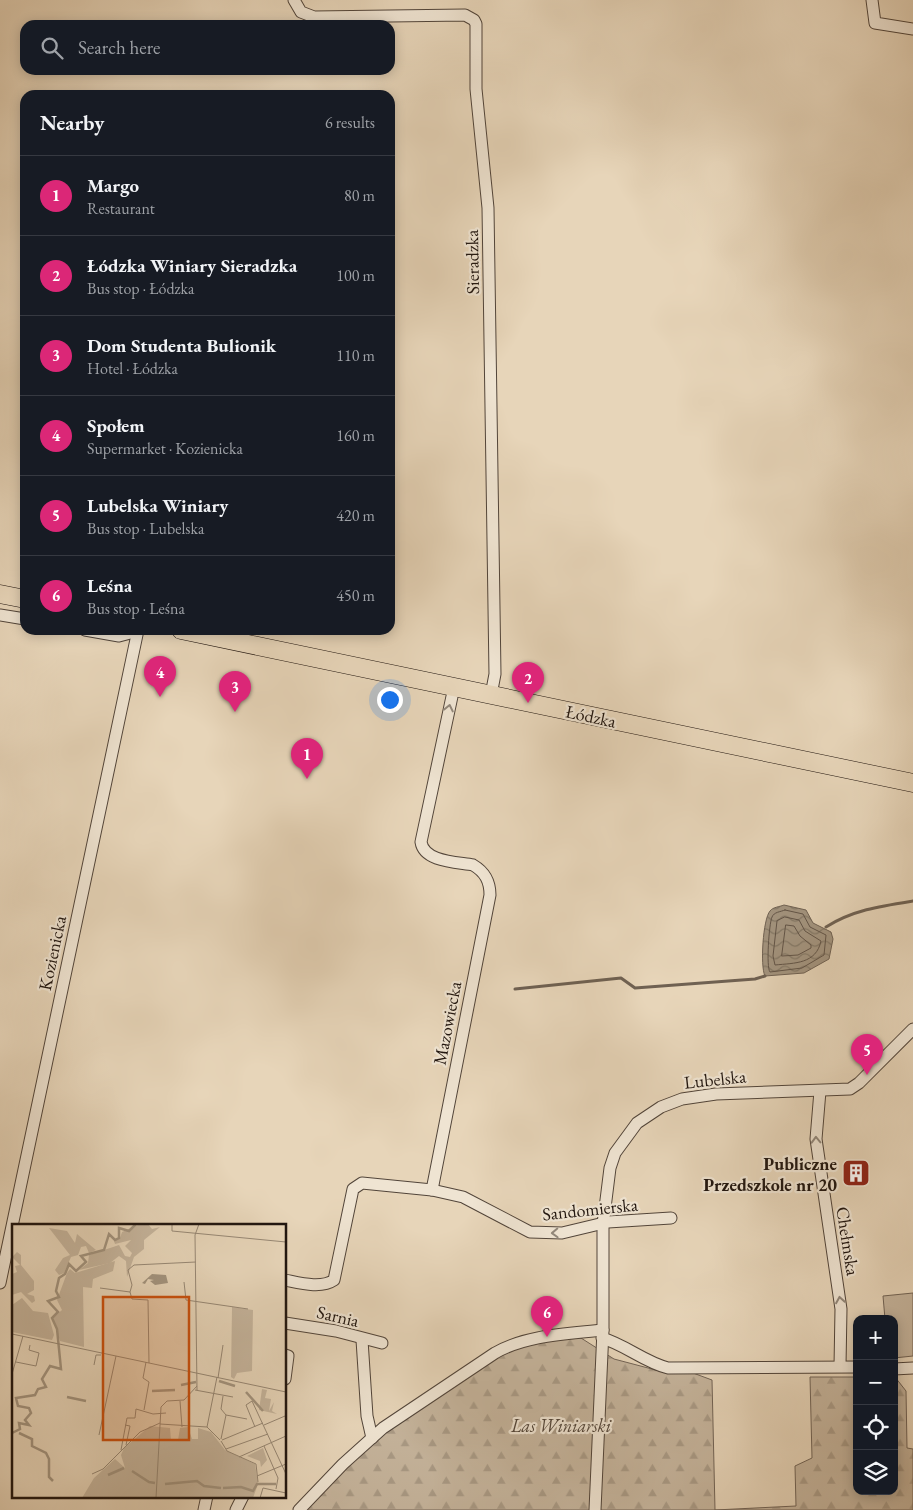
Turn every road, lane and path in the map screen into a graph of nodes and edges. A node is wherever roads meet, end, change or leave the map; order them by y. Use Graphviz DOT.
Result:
graph roads {
  1 [pos="294,0"];
  2 [pos="872,0"];
  3 [pos="913,29"];
  4 [pos="0,594"];
  5 [pos="20,599"];
  6 [pos="0,615"];
  7 [pos="20,618"];
  8 [pos="137,635"];
  9 [pos="205,635"];
  10 [pos="454,687"];
  11 [pos="492,695"];
  12 [pos="913,783"];
  13 [pos="913,1029"];
  14 [pos="820,1091"];
  15 [pos="432,1190"];
  16 [pos="671,1218"];
  17 [pos="12,1224"];
  18 [pos="603,1224"];
  19 [pos="12,1226"];
  20 [pos="286,1280"];
  21 [pos="0,1283"];
  22 [pos="286,1323"];
  23 [pos="603,1334"];
  24 [pos="362,1340"];
  25 [pos="382,1343"];
  26 [pos="286,1355"];
  27 [pos="840,1366"];
  28 [pos="853,1368"];
  29 [pos="913,1368"];
  30 [pos="898,1369"];
  31 [pos="286,1372"];
  32 [pos="372,1438"];
  33 [pos="243,1498"];
  34 [pos="236,1510"];
  35 [pos="299,1510"];
  36 [pos="595,1510"];
  1 -- 11 [label="street, Sieradzka"];
  2 -- 3 [label="street"];
  4 -- 5 [label="main road"];
  6 -- 7 [label="street"];
  8 -- 17 [label="street, Kozienicka"];
  9 -- 10 [label="main road, Łódzka"];
  10 -- 11 [label="main road, Łódzka"];
  15 -- 10 [label="street, Mazowiecka, one-way"];
  11 -- 12 [label="main road, Łódzka"];
  13 -- 14 [label="street, Lubelska"];
  14 -- 18 [label="street, Lubelska"];
  27 -- 14 [label="street, Chełmska, one-way"];
  18 -- 15 [label="street, Sandomierska, one-way"];
  15 -- 20 [label="street"];
  16 -- 18 [label="street, Sandomierska"];
  18 -- 23 [label="street, Lubelska"];
  19 -- 21 [label="street, Kozienicka"];
  22 -- 24 [label="street, Sarnia"];
  23 -- 27 [label="street"];
  23 -- 32 [label="street"];
  23 -- 36 [label="street, Lubelska"];
  24 -- 25 [label="street, Sarnia"];
  24 -- 32 [label="street"];
  26 -- 31 [label="street"];
  27 -- 28 [label="street"];
  29 -- 30 [label="street"];
  32 -- 35 [label="street"];
  33 -- 34 [label="street"];
}
